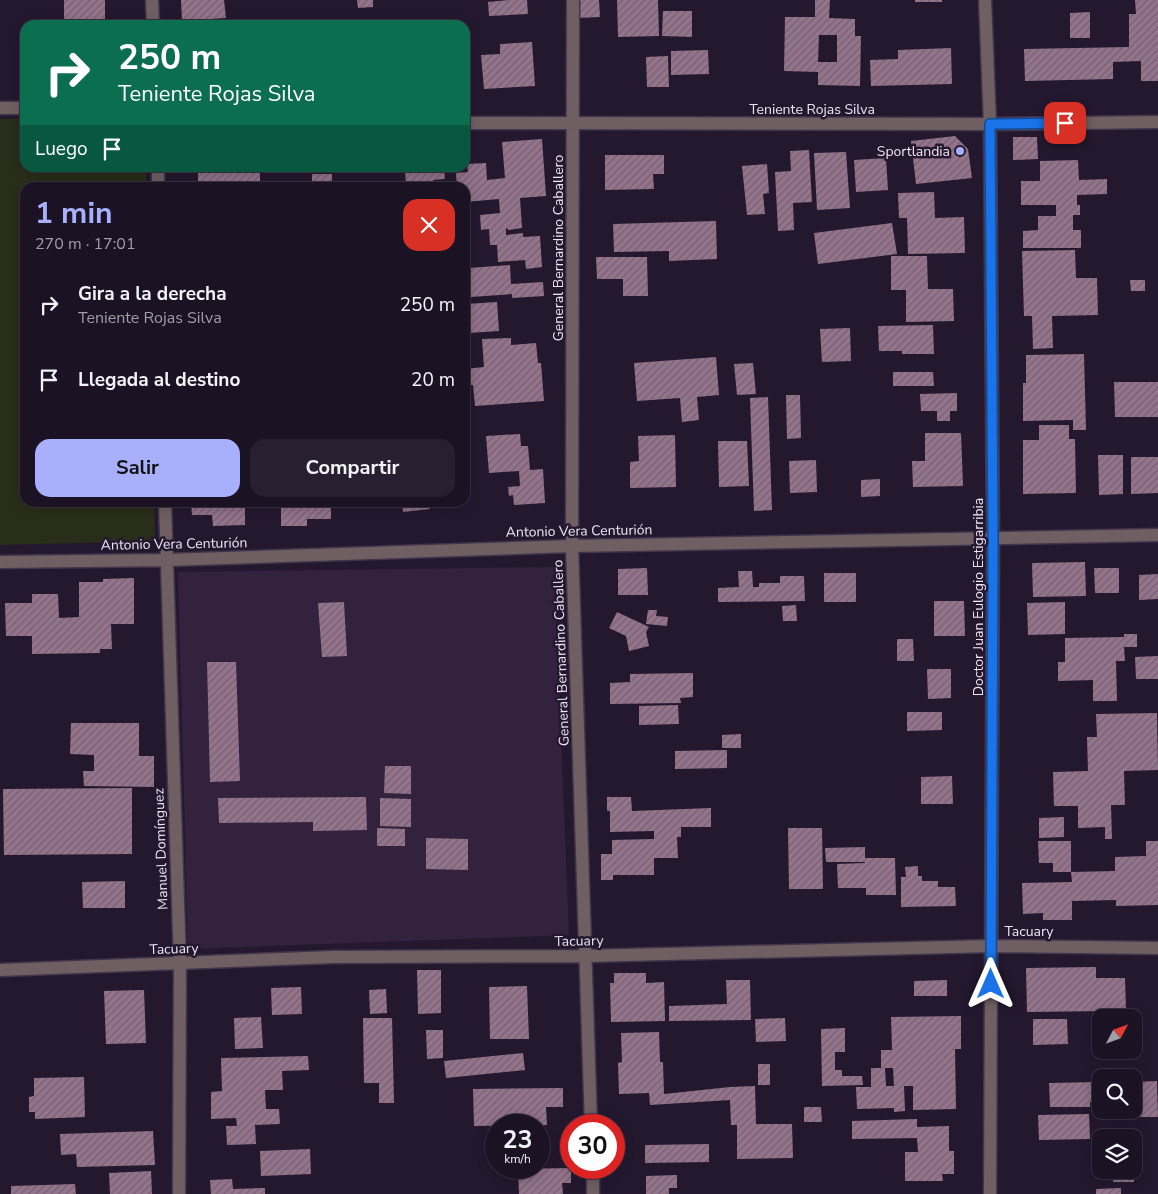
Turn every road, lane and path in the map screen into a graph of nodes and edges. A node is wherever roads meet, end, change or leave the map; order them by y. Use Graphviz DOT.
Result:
graph roads {
  1 [pos="152,0"];
  2 [pos="574,0"];
  3 [pos="985,0"];
  4 [pos="153,20"];
  5 [pos="0,108"];
  6 [pos="20,108"];
  7 [pos="1158,122"];
  8 [pos="470,123"];
  9 [pos="573,124"];
  10 [pos="990,124"];
  11 [pos="166,507"];
  12 [pos="1158,535"];
  13 [pos="993,538"];
  14 [pos="572,546"];
  15 [pos="167,560"];
  16 [pos="0,562"];
  17 [pos="991,946"];
  18 [pos="1158,948"];
  19 [pos="586,956"];
  20 [pos="180,964"];
  21 [pos="0,970"];
  22 [pos="591,1114"];
  23 [pos="593,1179"];
  24 [pos="179,1194"];
  25 [pos="594,1194"];
  26 [pos="990,1194"];
  1 -- 4 [label="street"];
  2 -- 9 [label="street, General Bernardino Caballero"];
  3 -- 10 [label="street, Doctor Juan Eulogio Estigarribia"];
  5 -- 6 [label="street"];
  7 -- 10 [label="street, Teniente Rojas Silva"];
  8 -- 9 [label="street, Teniente Rojas Silva"];
  9 -- 10 [label="street, Teniente Rojas Silva"];
  9 -- 14 [label="street, General Bernardino Caballero"];
  10 -- 13 [label="street, Doctor Juan Eulogio Estigarribia"];
  11 -- 15 [label="street, Manuel Domínguez"];
  12 -- 13 [label="street, Antonio Vera Centurión"];
  13 -- 14 [label="street, Antonio Vera Centurión"];
  13 -- 17 [label="street, Doctor Juan Eulogio Estigarribia"];
  14 -- 15 [label="street, Antonio Vera Centurión"];
  14 -- 19 [label="street, General Bernardino Caballero"];
  15 -- 16 [label="street, Antonio Vera Centurión"];
  15 -- 20 [label="street, Manuel Domínguez"];
  17 -- 18 [label="street, Tacuary"];
  17 -- 19 [label="street, Tacuary"];
  17 -- 26 [label="street, Doctor Juan Eulogio Estigarribia"];
  19 -- 20 [label="street, Tacuary"];
  19 -- 22 [label="street, General Bernardino Caballero"];
  20 -- 21 [label="street, Tacuary"];
  20 -- 24 [label="street, Manuel Domínguez"];
  23 -- 25 [label="street"];
}
